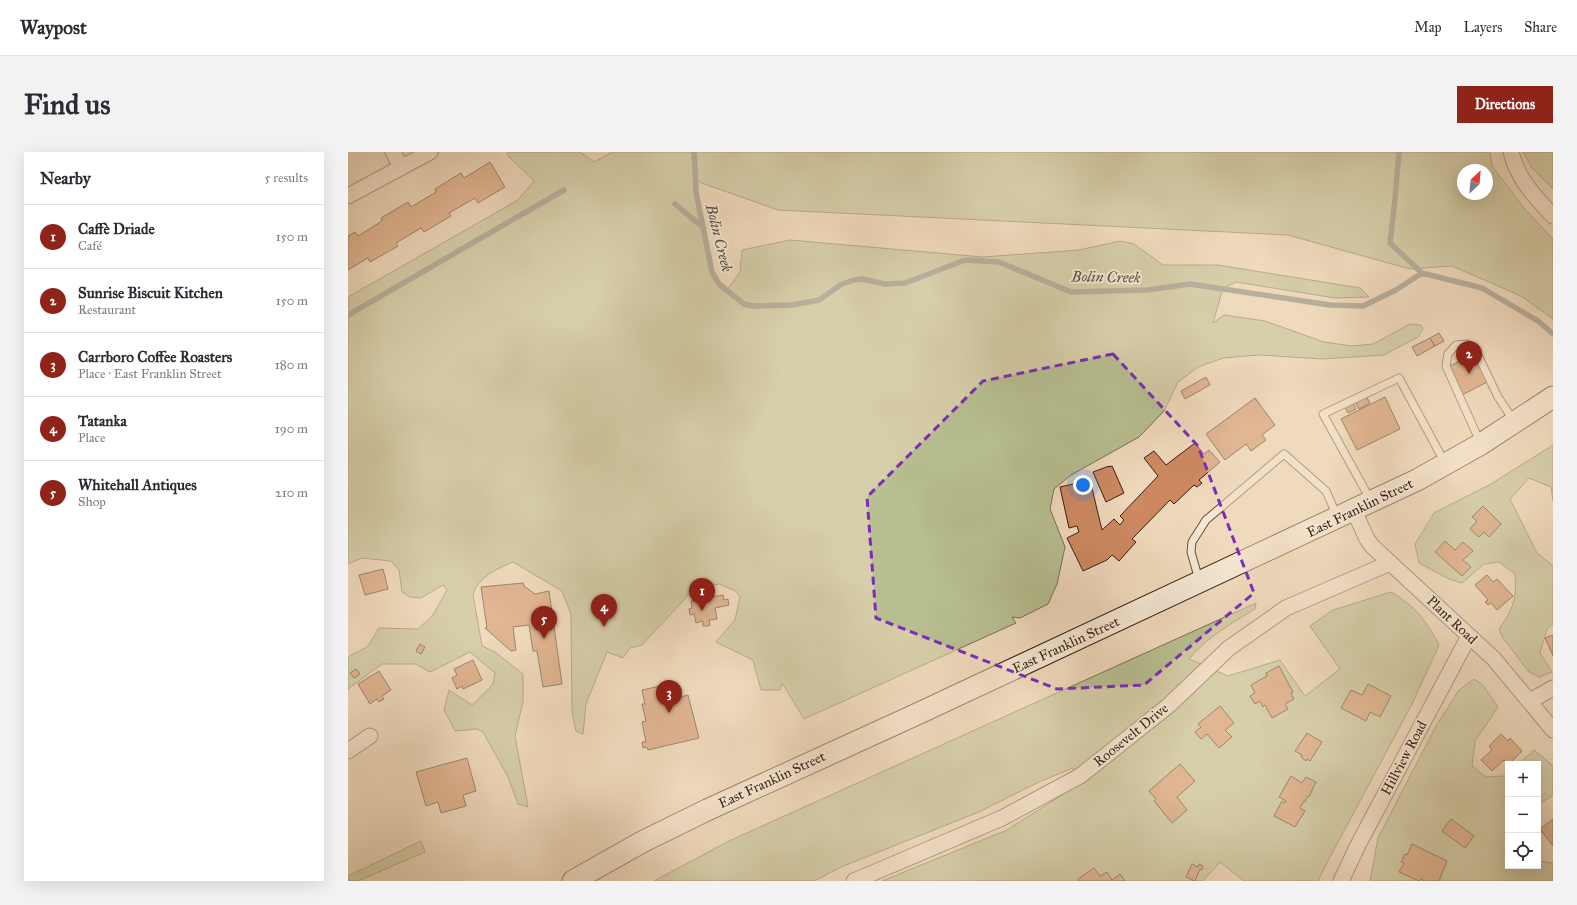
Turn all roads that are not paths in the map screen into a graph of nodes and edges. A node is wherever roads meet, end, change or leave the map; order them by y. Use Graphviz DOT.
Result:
graph roads {
  1 [pos="393,152"];
  2 [pos="430,152"];
  3 [pos="1511,152"];
  4 [pos="401,167"];
  5 [pos="348,196"];
  6 [pos="1553,216"];
  7 [pos="1545,403"];
  8 [pos="1515,423"];
  9 [pos="1481,444"];
  10 [pos="1446,465"];
  11 [pos="1355,511"];
  12 [pos="1390,563"];
  13 [pos="1200,583"];
  14 [pos="1469,636"];
  15 [pos="1553,688"];
  16 [pos="1530,701"];
  17 [pos="1553,730"];
  18 [pos="370,736"];
  19 [pos="348,751"];
  20 [pos="573,881"];
  21 [pos="854,881"];
  22 [pos="1341,881"];
  1 -- 4 [label="street"];
  2 -- 4 [label="street"];
  3 -- 6 [label="street"];
  4 -- 5 [label="street"];
  7 -- 8 [label="main road, East Franklin Street"];
  8 -- 9 [label="main road, East Franklin Street"];
  8 -- 9 [label="lane"];
  9 -- 10 [label="main road, East Franklin Street"];
  10 -- 11 [label="main road, East Franklin Street"];
  10 -- 11 [label="lane"];
  11 -- 12 [label="street, Plant Road"];
  11 -- 13 [label="main road, East Franklin Street"];
  11 -- 13 [label="lane"];
  12 -- 14 [label="street, Plant Road"];
  12 -- 21 [label="street, Roosevelt Drive"];
  13 -- 20 [label="main road, East Franklin Street"];
  14 -- 16 [label="street, Plant Road"];
  14 -- 22 [label="street, Hillview Road"];
  15 -- 16 [label="street"];
  16 -- 17 [label="street, Plant Road"];
  18 -- 19 [label="street"];
}
